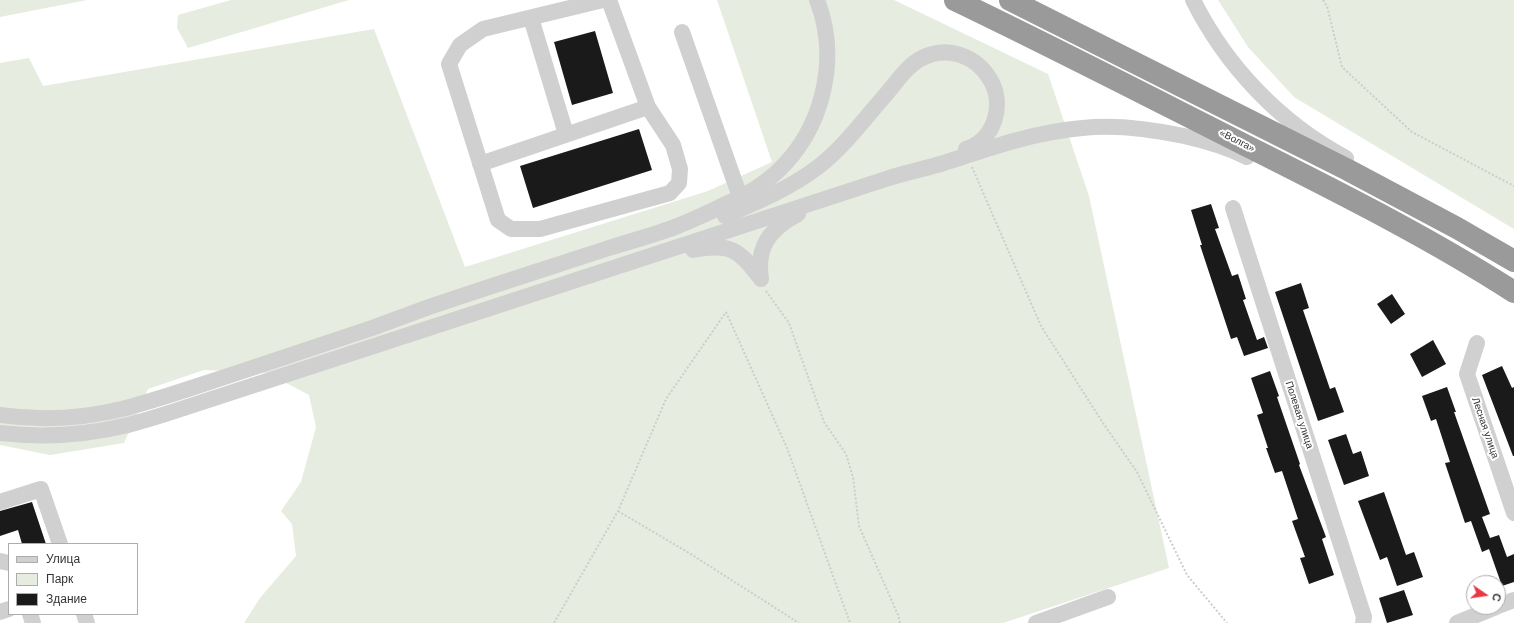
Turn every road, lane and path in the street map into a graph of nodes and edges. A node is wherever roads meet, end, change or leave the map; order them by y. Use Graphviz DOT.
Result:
graph roads {
  1 [pos="603,0"];
  2 [pos="609,0"];
  3 [pos="816,0"];
  4 [pos="955,0"];
  5 [pos="1010,0"];
  6 [pos="1193,0"];
  7 [pos="1323,0"];
  8 [pos="531,18"];
  9 [pos="682,32"];
  10 [pos="648,107"];
  11 [pos="566,134"];
  12 [pos="967,155"];
  13 [pos="480,164"];
  14 [pos="892,177"];
  15 [pos="1514,186"];
  16 [pos="832,196"];
  17 [pos="740,197"];
  18 [pos="1413,204"];
  19 [pos="1233,208"];
  20 [pos="680,225"];
  21 [pos="1401,226"];
  22 [pos="634,260"];
  23 [pos="1514,261"];
  24 [pos="760,279"];
  25 [pos="1514,292"];
  26 [pos="1477,343"];
  27 [pos="0,415"];
  28 [pos="0,433"];
  29 [pos="0,502"];
  30 [pos="618,511"];
  31 [pos="1514,513"];
  32 [pos="60,543"];
  33 [pos="1108,597"];
  34 [pos="1477,615"];
  35 [pos="554,623"];
  36 [pos="798,623"];
  37 [pos="850,623"];
  38 [pos="900,623"];
  39 [pos="1036,623"];
  40 [pos="1228,623"];
  41 [pos="1363,623"];
  42 [pos="1457,623"];
  1 -- 8 [label="street"];
  2 -- 10 [label="street"];
  3 -- 17 [label="street"];
  4 -- 21 [label="highway, «Волга»"];
  5 -- 18 [label="highway"];
  6 -- 18 [label="street"];
  7 -- 15 [label="path"];
  8 -- 11 [label="street"];
  8 -- 13 [label="street"];
  9 -- 17 [label="street"];
  10 -- 11 [label="street"];
  10 -- 13 [label="street"];
  11 -- 13 [label="street"];
  12 -- 14 [label="street"];
  12 -- 21 [label="street"];
  12 -- 40 [label="path"];
  14 -- 16 [label="street"];
  14 -- 20 [label="street"];
  16 -- 22 [label="street"];
  16 -- 24 [label="street"];
  17 -- 20 [label="street"];
  18 -- 23 [label="highway"];
  19 -- 41 [label="street, Полевая улица"];
  20 -- 27 [label="street"];
  21 -- 25 [label="highway, «Волга»"];
  22 -- 24 [label="street"];
  22 -- 28 [label="street"];
  24 -- 38 [label="path"];
  26 -- 31 [label="street, Лесная улица"];
  29 -- 32 [label="street"];
  30 -- 35 [label="path"];
  30 -- 36 [label="path"];
  30 -- 37 [label="path"];
  33 -- 39 [label="street"];
  34 -- 42 [label="street"];
}
